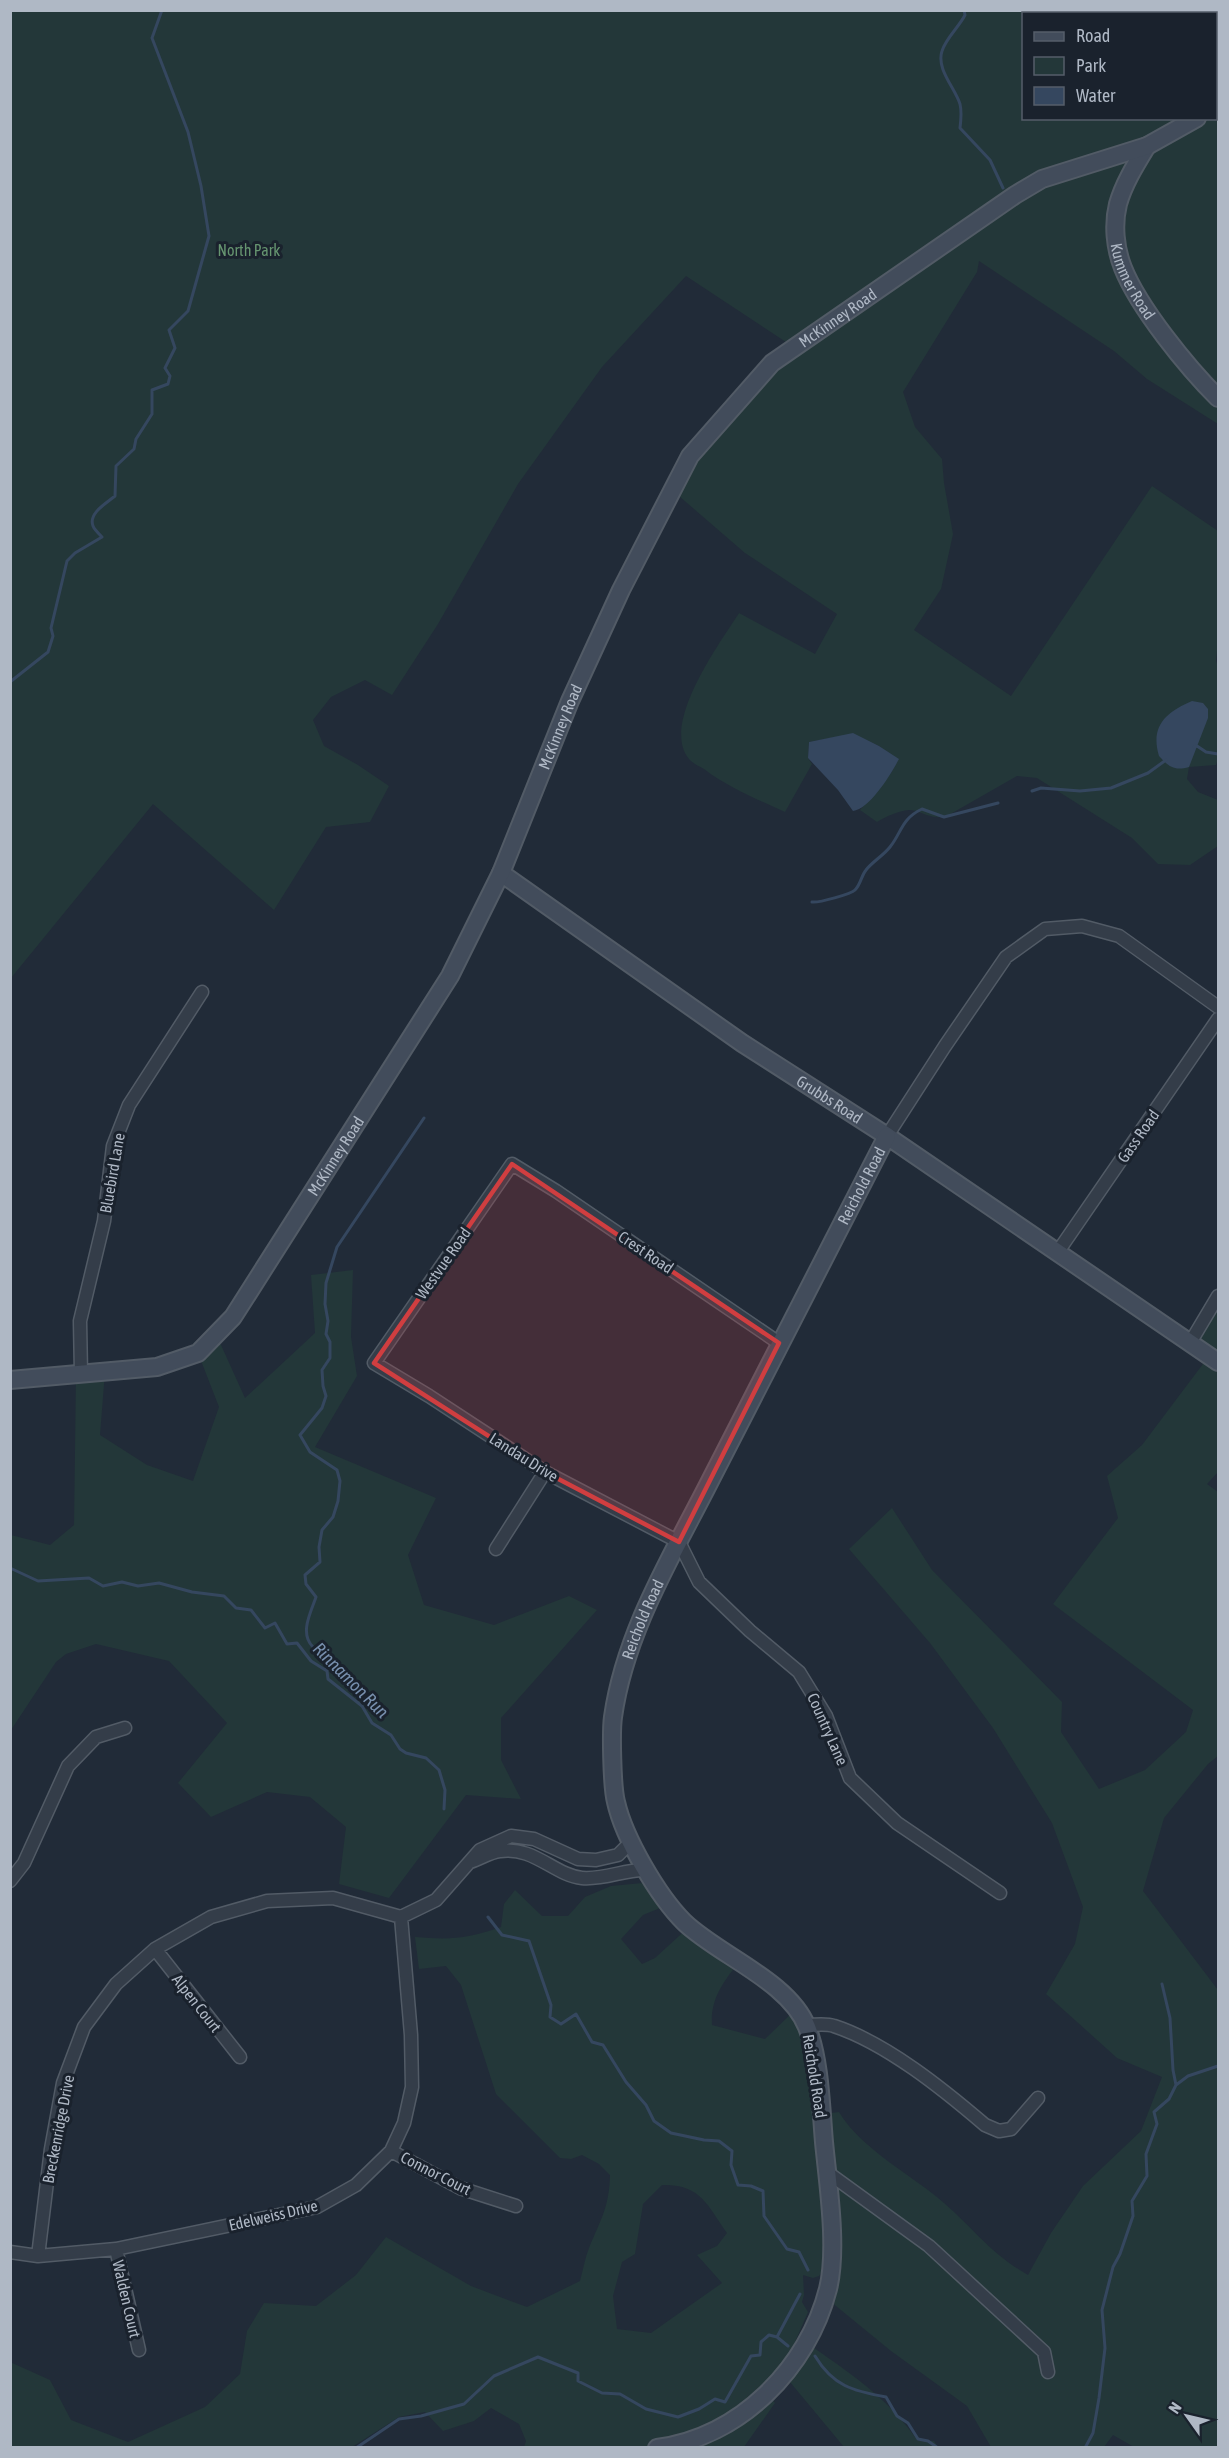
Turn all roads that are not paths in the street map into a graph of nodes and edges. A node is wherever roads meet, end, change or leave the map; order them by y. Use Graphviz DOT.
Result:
graph roads {
  1 [pos="1193,120"];
  2 [pos="1147,146"];
  3 [pos="1218,398"];
  4 [pos="501,873"];
  5 [pos="202,992"];
  6 [pos="1218,1007"];
  7 [pos="1218,1019"];
  8 [pos="887,1136"];
  9 [pos="512,1164"];
  10 [pos="1057,1253"];
  11 [pos="1218,1296"];
  12 [pos="779,1343"];
  13 [pos="1190,1343"];
  14 [pos="1218,1362"];
  15 [pos="374,1363"];
  16 [pos="81,1374"];
  17 [pos="10,1380"];
  18 [pos="545,1472"];
  19 [pos="679,1542"];
  20 [pos="496,1550"];
  21 [pos="125,1728"];
  22 [pos="631,1842"];
  23 [pos="470,1862"];
  24 [pos="646,1870"];
  25 [pos="10,1881"];
  26 [pos="1000,1893"];
  27 [pos="401,1917"];
  28 [pos="155,1949"];
  29 [pos="806,2025"];
  30 [pos="240,2057"];
  31 [pos="1038,2098"];
  32 [pos="391,2151"];
  33 [pos="827,2172"];
  34 [pos="516,2206"];
  35 [pos="116,2249"];
  36 [pos="10,2252"];
  37 [pos="38,2256"];
  38 [pos="139,2350"];
  39 [pos="1048,2372"];
  40 [pos="657,2448"];
  1 -- 2 [label="street, McKinney Road"];
  2 -- 3 [label="street, Kummer Road"];
  2 -- 4 [label="street, McKinney Road"];
  4 -- 8 [label="street, Grubbs Road"];
  4 -- 16 [label="street, McKinney Road"];
  5 -- 16 [label="street, Bluebird Lane"];
  6 -- 8 [label="street, Reichold Road"];
  7 -- 10 [label="street, Gass Road"];
  8 -- 10 [label="street, Grubbs Road"];
  8 -- 12 [label="street, Reichold Road"];
  9 -- 12 [label="street, Crest Road"];
  9 -- 15 [label="street, Westvue Road"];
  10 -- 13 [label="street, Grubbs Road"];
  11 -- 13 [label="street"];
  12 -- 19 [label="street, Reichold Road"];
  13 -- 14 [label="street, Grubbs Road"];
  15 -- 18 [label="street, Landau Drive"];
  16 -- 17 [label="street, McKinney Road"];
  18 -- 19 [label="street, Landau Drive"];
  18 -- 20 [label="street"];
  19 -- 22 [label="street, Reichold Road"];
  19 -- 26 [label="street, Country Lane"];
  21 -- 25 [label="street"];
  22 -- 23 [label="street"];
  22 -- 24 [label="street, Reichold Road"];
  23 -- 24 [label="street"];
  23 -- 27 [label="street"];
  24 -- 29 [label="street, Reichold Road"];
  27 -- 28 [label="street, Breckenridge Drive"];
  27 -- 32 [label="street, Edelweiss Drive"];
  28 -- 30 [label="street, Alpen Court"];
  28 -- 37 [label="street, Breckenridge Drive"];
  29 -- 31 [label="street"];
  29 -- 33 [label="street, Reichold Road"];
  32 -- 34 [label="street, Connor Court"];
  32 -- 35 [label="street, Edelweiss Drive"];
  33 -- 39 [label="street"];
  33 -- 40 [label="street, Reichold Road"];
  35 -- 37 [label="street, Edelweiss Drive"];
  35 -- 38 [label="street, Walden Court"];
  36 -- 37 [label="street, Edelweiss Drive"];
}
